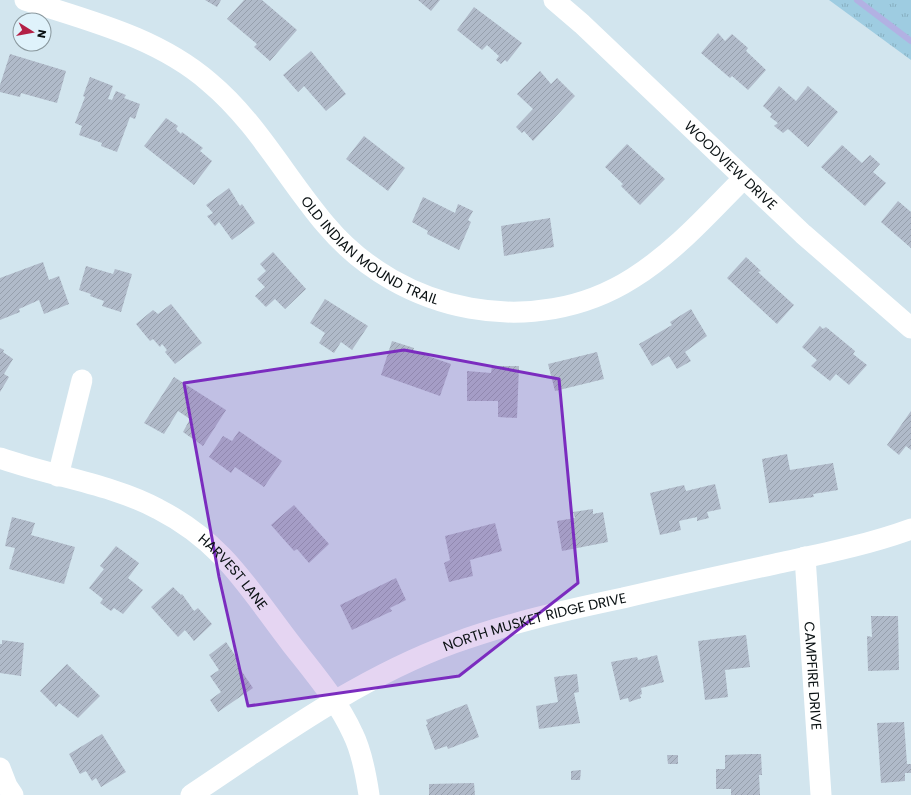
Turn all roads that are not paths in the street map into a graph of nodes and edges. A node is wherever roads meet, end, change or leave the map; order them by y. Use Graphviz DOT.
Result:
graph roads {
  1 [pos="25,0"];
  2 [pos="554,0"];
  3 [pos="744,178"];
  4 [pos="911,328"];
  5 [pos="82,380"];
  6 [pos="0,458"];
  7 [pos="58,476"];
  8 [pos="911,529"];
  9 [pos="805,558"];
  10 [pos="335,701"];
  11 [pos="0,768"];
  12 [pos="13,795"];
  13 [pos="191,795"];
  14 [pos="369,795"];
  15 [pos="821,795"];
  1 -- 3 [label="street, OLD INDIAN MOUND TRAIL"];
  2 -- 3 [label="street, WOODVIEW DRIVE"];
  3 -- 4 [label="street, WOODVIEW DRIVE"];
  5 -- 7 [label="street"];
  6 -- 7 [label="street, HARVEST LANE"];
  7 -- 10 [label="street, HARVEST LANE"];
  8 -- 9 [label="street, NORTH MUSKET RIDGE DRIVE"];
  9 -- 10 [label="street, NORTH MUSKET RIDGE DRIVE"];
  9 -- 15 [label="street, CAMPFIRE DRIVE"];
  10 -- 13 [label="street, NORTH MUSKET RIDGE DRIVE"];
  10 -- 14 [label="street, HARVEST LANE"];
  11 -- 12 [label="street"];
}
